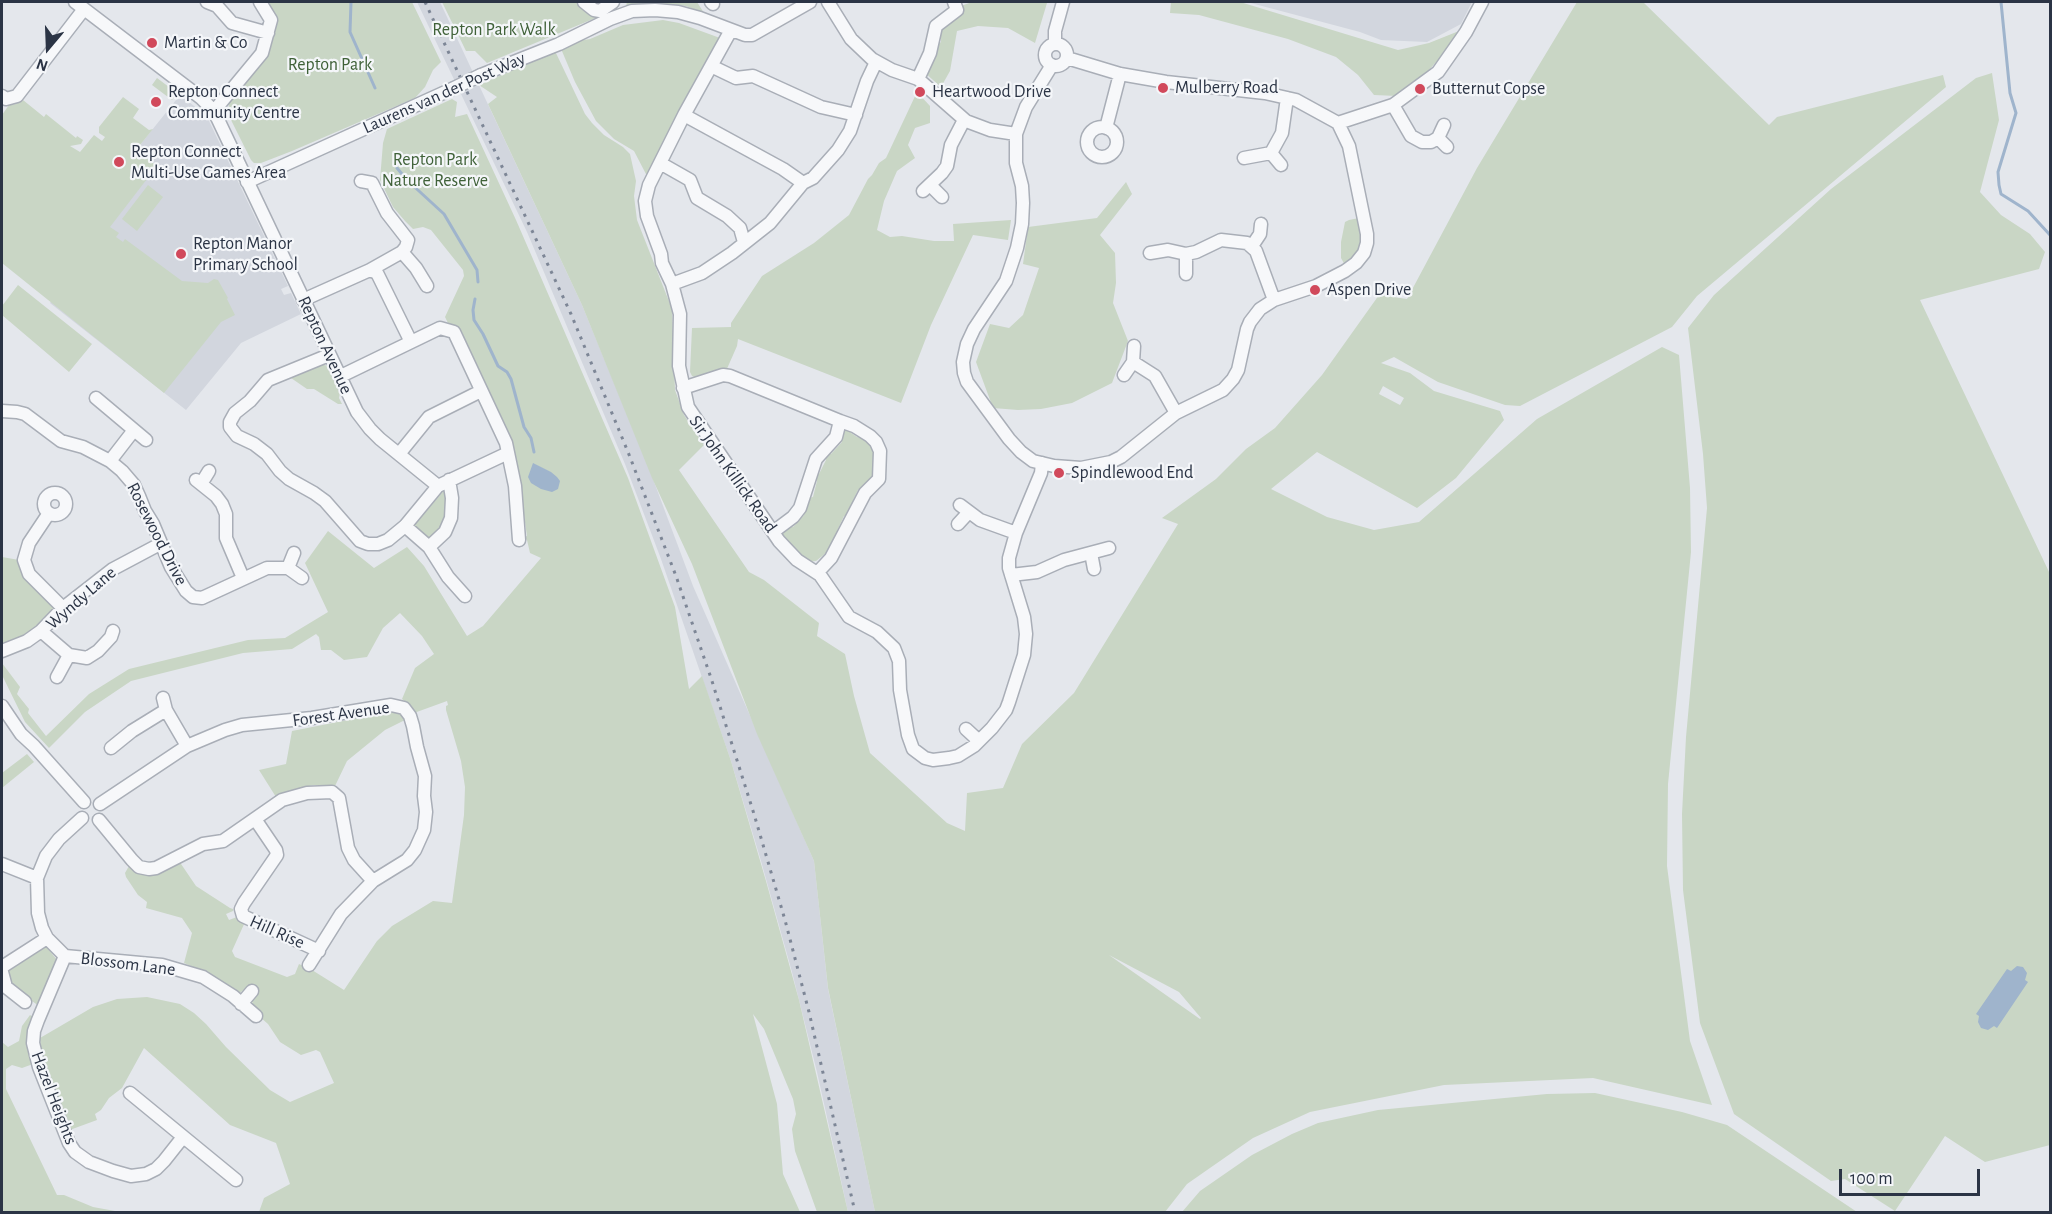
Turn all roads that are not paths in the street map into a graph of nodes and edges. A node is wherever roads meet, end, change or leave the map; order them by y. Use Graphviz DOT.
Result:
graph roads {
  1 [pos="207,2"];
  2 [pos="260,2"];
  3 [pos="584,2"];
  4 [pos="613,2"];
  5 [pos="810,2"];
  6 [pos="828,2"];
  7 [pos="954,2"];
  8 [pos="1063,2"];
  9 [pos="1482,2"];
  10 [pos="80,5"];
  11 [pos="731,30"];
  12 [pos="268,33"];
  13 [pos="1055,44"];
  14 [pos="1067,58"];
  15 [pos="876,62"];
  16 [pos="1052,65"];
  17 [pos="711,66"];
  18 [pos="1120,74"];
  19 [pos="918,78"];
  20 [pos="1287,98"];
  21 [pos="3,100"];
  22 [pos="1393,105"];
  23 [pos="214,111"];
  24 [pos="684,115"];
  25 [pos="856,115"];
  26 [pos="964,120"];
  27 [pos="1338,123"];
  28 [pos="1444,125"];
  29 [pos="1106,128"];
  30 [pos="1016,134"];
  31 [pos="1271,153"];
  32 [pos="1244,158"];
  33 [pos="660,163"];
  34 [pos="1281,165"];
  35 [pos="247,182"];
  36 [pos="361,182"];
  37 [pos="803,183"];
  38 [pos="942,197"];
  39 [pos="1261,224"];
  40 [pos="744,242"];
  41 [pos="1252,246"];
  42 [pos="402,252"];
  43 [pos="1150,253"];
  44 [pos="1186,254"];
  45 [pos="370,270"];
  46 [pos="1186,273"];
  47 [pos="672,284"];
  48 [pos="427,286"];
  49 [pos="303,300"];
  50 [pos="1274,300"];
  51 [pos="411,342"];
  52 [pos="1134,346"];
  53 [pos="329,354"];
  54 [pos="1133,362"];
  55 [pos="1124,375"];
  56 [pos="341,376"];
  57 [pos="683,388"];
  58 [pos="482,391"];
  59 [pos="96,398"];
  60 [pos="2,411"];
  61 [pos="1176,413"];
  62 [pos="840,422"];
  63 [pos="134,430"];
  64 [pos="146,440"];
  65 [pos="508,453"];
  66 [pos="399,454"];
  67 [pos="110,461"];
  68 [pos="1042,463"];
  69 [pos="209,471"];
  70 [pos="443,483"];
  71 [pos="49,513"];
  72 [pos="958,524"];
  73 [pos="405,526"];
  74 [pos="773,532"];
  75 [pos="1016,533"];
  76 [pos="519,540"];
  77 [pos="160,544"];
  78 [pos="429,548"];
  79 [pos="1109,548"];
  80 [pos="294,553"];
  81 [pos="1090,553"];
  82 [pos="288,568"];
  83 [pos="1094,569"];
  84 [pos="818,572"];
  85 [pos="1011,575"];
  86 [pos="243,578"];
  87 [pos="302,578"];
  88 [pos="465,596"];
  89 [pos="63,608"];
  90 [pos="41,631"];
  91 [pos="113,631"];
  92 [pos="2,651"];
  93 [pos="69,655"];
  94 [pos="57,677"];
  95 [pos="3,714"];
  96 [pos="966,729"];
  97 [pos="977,743"];
  98 [pos="187,746"];
  99 [pos="111,748"];
  100 [pos="84,801"];
  101 [pos="100,804"];
  102 [pos="82,818"];
  103 [pos="255,819"];
  104 [pos="99,820"];
  105 [pos="2,864"];
  106 [pos="37,878"];
  107 [pos="373,881"];
  108 [pos="47,938"];
  109 [pos="319,951"];
  110 [pos="65,956"];
  111 [pos="309,965"];
  112 [pos="2,967"];
  113 [pos="2,972"];
  114 [pos="252,991"];
  115 [pos="25,1002"];
  116 [pos="241,1004"];
  117 [pos="256,1016"];
  118 [pos="130,1093"];
  119 [pos="183,1137"];
  120 [pos="236,1180"];
  1 -- 12 [label="street"];
  2 -- 12 [label="street"];
  3 -- 4 [label="street"];
  5 -- 11 [label="street, Laurens van der Post Way"];
  6 -- 15 [label="street"];
  7 -- 19 [label="street"];
  8 -- 13 [label="street"];
  9 -- 22 [label="street"];
  10 -- 21 [label="street"];
  10 -- 23 [label="street, Repton Avenue"];
  11 -- 17 [label="street, Sir John Killick Road"];
  11 -- 35 [label="street, Laurens van der Post Way, bridge"];
  12 -- 23 [label="street"];
  13 -- 14 [label="street"];
  13 -- 16 [label="street"];
  14 -- 16 [label="street"];
  14 -- 18 [label="street"];
  15 -- 19 [label="street"];
  15 -- 25 [label="street"];
  16 -- 30 [label="street"];
  17 -- 24 [label="street, Sir John Killick Road"];
  17 -- 25 [label="street"];
  18 -- 20 [label="street"];
  18 -- 29 [label="street"];
  19 -- 26 [label="street"];
  20 -- 27 [label="street"];
  20 -- 31 [label="street"];
  22 -- 27 [label="street"];
  22 -- 28 [label="street"];
  23 -- 35 [label="street, Repton Avenue"];
  24 -- 33 [label="street, Sir John Killick Road"];
  24 -- 37 [label="street"];
  25 -- 37 [label="street"];
  26 -- 30 [label="street"];
  26 -- 38 [label="street"];
  27 -- 50 [label="street"];
  30 -- 68 [label="street"];
  31 -- 32 [label="street"];
  31 -- 34 [label="street"];
  33 -- 40 [label="street"];
  33 -- 47 [label="street, Sir John Killick Road"];
  35 -- 49 [label="street, Repton Avenue"];
  36 -- 42 [label="street"];
  37 -- 40 [label="street"];
  39 -- 41 [label="street"];
  40 -- 47 [label="street"];
  41 -- 44 [label="street"];
  41 -- 50 [label="street"];
  42 -- 45 [label="street"];
  42 -- 48 [label="street"];
  43 -- 44 [label="street"];
  44 -- 46 [label="street"];
  45 -- 49 [label="street"];
  45 -- 51 [label="street"];
  47 -- 57 [label="street, Sir John Killick Road"];
  49 -- 53 [label="street, Repton Avenue"];
  50 -- 61 [label="street"];
  51 -- 56 [label="street"];
  51 -- 58 [label="street"];
  52 -- 54 [label="street"];
  53 -- 56 [label="street, Repton Avenue"];
  53 -- 73 [label="street"];
  54 -- 55 [label="street"];
  54 -- 61 [label="street"];
  56 -- 66 [label="street, Repton Avenue"];
  57 -- 62 [label="street"];
  57 -- 74 [label="street, Sir John Killick Road"];
  58 -- 65 [label="street"];
  58 -- 66 [label="street"];
  59 -- 63 [label="street"];
  60 -- 67 [label="street, Rosewood Drive"];
  61 -- 68 [label="street"];
  62 -- 74 [label="street"];
  62 -- 84 [label="street"];
  63 -- 64 [label="street"];
  63 -- 67 [label="street"];
  65 -- 70 [label="street"];
  65 -- 76 [label="street"];
  66 -- 70 [label="street, Repton Avenue"];
  67 -- 77 [label="street, Rosewood Drive"];
  68 -- 75 [label="street"];
  69 -- 86 [label="street"];
  70 -- 73 [label="street"];
  70 -- 78 [label="street"];
  71 -- 89 [label="street"];
  72 -- 75 [label="street"];
  73 -- 78 [label="street"];
  74 -- 84 [label="street, Sir John Killick Road"];
  75 -- 85 [label="street"];
  77 -- 86 [label="street, Rosewood Drive"];
  77 -- 89 [label="street, Wyndy Lane"];
  78 -- 88 [label="street"];
  79 -- 81 [label="street"];
  80 -- 82 [label="street"];
  81 -- 83 [label="street"];
  81 -- 85 [label="street"];
  82 -- 86 [label="street, Rosewood Drive"];
  82 -- 87 [label="street"];
  84 -- 97 [label="street, Sir John Killick Road"];
  85 -- 97 [label="street"];
  89 -- 90 [label="street, Wyndy Lane"];
  90 -- 92 [label="street, Wyndy Lane"];
  90 -- 93 [label="street"];
  91 -- 93 [label="street"];
  93 -- 94 [label="street"];
  95 -- 100 [label="street"];
  96 -- 97 [label="street"];
  98 -- 99 [label="street"];
  98 -- 101 [label="street, Forest Avenue"];
  98 -- 107 [label="street, Forest Avenue"];
  100 -- 101 [label="street"];
  100 -- 102 [label="street"];
  101 -- 104 [label="street"];
  102 -- 104 [label="street"];
  102 -- 106 [label="street, Blossom Lane"];
  103 -- 104 [label="street"];
  103 -- 107 [label="street"];
  103 -- 109 [label="street, Hill Rise"];
  105 -- 106 [label="street"];
  106 -- 108 [label="street, Blossom Lane"];
  107 -- 109 [label="street, Forest Avenue"];
  108 -- 110 [label="street, Blossom Lane"];
  108 -- 112 [label="street"];
  109 -- 111 [label="street, Forest Avenue"];
  110 -- 116 [label="street, Blossom Lane"];
  110 -- 119 [label="street, Hazel Heights"];
  113 -- 115 [label="street"];
  114 -- 116 [label="street"];
  116 -- 117 [label="street, Blossom Lane"];
  118 -- 119 [label="street"];
  119 -- 120 [label="street"];
}
